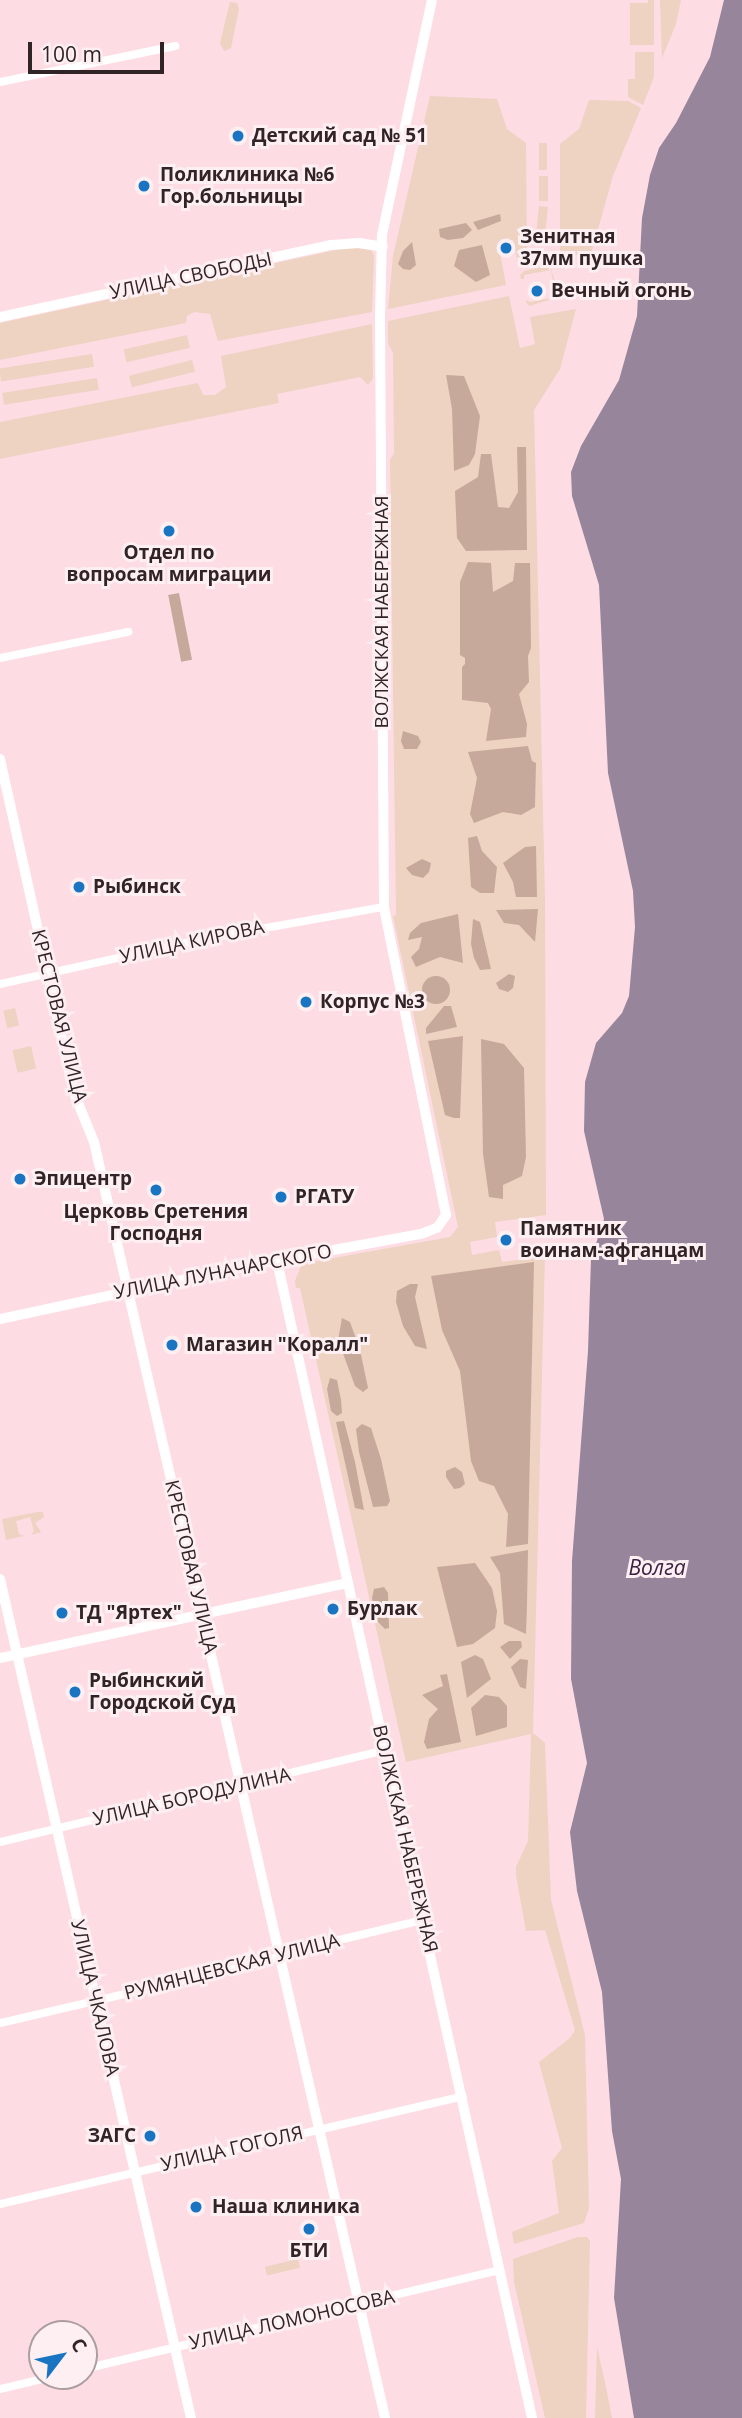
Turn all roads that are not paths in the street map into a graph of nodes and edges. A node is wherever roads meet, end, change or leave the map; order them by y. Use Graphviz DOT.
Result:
graph roads {
  1 [pos="432,0"];
  2 [pos="175,46"];
  3 [pos="0,82"];
  4 [pos="383,247"];
  5 [pos="0,317"];
  6 [pos="128,632"];
  7 [pos="0,658"];
  8 [pos="0,759"];
  9 [pos="384,907"];
  10 [pos="47,973"];
  11 [pos="0,984"];
  12 [pos="443,1222"];
  13 [pos="277,1261"];
  14 [pos="128,1291"];
  15 [pos="0,1319"];
  16 [pos="0,1579"];
  17 [pos="348,1583"];
  18 [pos="202,1614"];
  19 [pos="17,1655"];
  20 [pos="0,1658"];
  21 [pos="384,1750"];
  22 [pos="241,1786"];
  23 [pos="57,1829"];
  24 [pos="0,1842"];
  25 [pos="422,1920"];
  26 [pos="280,1956"];
  27 [pos="96,2001"];
  28 [pos="0,2023"];
  29 [pos="463,2096"];
  30 [pos="319,2129"];
  31 [pos="135,2172"];
  32 [pos="0,2204"];
  33 [pos="500,2270"];
  34 [pos="364,2302"];
  35 [pos="175,2348"];
  36 [pos="98,2366"];
  37 [pos="28,2382"];
  38 [pos="0,2389"];
  39 [pos="191,2418"];
  40 [pos="385,2418"];
  41 [pos="532,2418"];
  1 -- 4 [label="street, ВОЛЖСКАЯ НАБЕРЕЖНАЯ"];
  2 -- 3 [label="street"];
  4 -- 5 [label="street, УЛИЦА СВОБОДЫ"];
  4 -- 9 [label="street, ВОЛЖСКАЯ НАБЕРЕЖНАЯ"];
  6 -- 7 [label="street"];
  8 -- 10 [label="street, КРЕСТОВАЯ УЛИЦА"];
  9 -- 10 [label="street, УЛИЦА КИРОВА"];
  9 -- 12 [label="street, ВОЛЖСКАЯ НАБЕРЕЖНАЯ"];
  10 -- 11 [label="street, УЛИЦА КИРОВА"];
  10 -- 14 [label="street, КРЕСТОВАЯ УЛИЦА"];
  12 -- 13 [label="street, УЛИЦА ЛУНАЧАРСКОГО"];
  13 -- 14 [label="street, УЛИЦА ЛУНАЧАРСКОГО"];
  13 -- 17 [label="street, ВОЛЖСКАЯ НАБЕРЕЖНАЯ"];
  14 -- 15 [label="street, УЛИЦА ЛУНАЧАРСКОГО"];
  14 -- 18 [label="street, КРЕСТОВАЯ УЛИЦА"];
  16 -- 19 [label="street, УЛИЦА ЧКАЛОВА"];
  17 -- 18 [label="street"];
  17 -- 21 [label="street, ВОЛЖСКАЯ НАБЕРЕЖНАЯ"];
  18 -- 19 [label="street"];
  18 -- 22 [label="street, КРЕСТОВАЯ УЛИЦА"];
  19 -- 20 [label="street"];
  19 -- 23 [label="street, УЛИЦА ЧКАЛОВА"];
  21 -- 22 [label="street, УЛИЦА БОРОДУЛИНА"];
  21 -- 25 [label="street, ВОЛЖСКАЯ НАБЕРЕЖНАЯ"];
  22 -- 23 [label="street, УЛИЦА БОРОДУЛИНА"];
  22 -- 26 [label="street, КРЕСТОВАЯ УЛИЦА"];
  23 -- 24 [label="street, УЛИЦА БОРОДУЛИНА"];
  23 -- 27 [label="street, УЛИЦА ЧКАЛОВА"];
  25 -- 26 [label="street, РУМЯНЦЕВСКАЯ УЛИЦА"];
  25 -- 29 [label="street, ВОЛЖСКАЯ НАБЕРЕЖНАЯ"];
  26 -- 27 [label="street, РУМЯНЦЕВСКАЯ УЛИЦА"];
  26 -- 30 [label="street, КРЕСТОВАЯ УЛИЦА"];
  27 -- 28 [label="street, РУМЯНЦЕВСКАЯ УЛИЦА"];
  27 -- 31 [label="street, УЛИЦА ЧКАЛОВА"];
  29 -- 30 [label="street, УЛИЦА ГОГОЛЯ"];
  29 -- 33 [label="street, ВОЛЖСКАЯ НАБЕРЕЖНАЯ"];
  30 -- 31 [label="street, УЛИЦА ГОГОЛЯ"];
  30 -- 34 [label="street, КРЕСТОВАЯ УЛИЦА"];
  31 -- 32 [label="street, УЛИЦА ГОГОЛЯ"];
  31 -- 35 [label="street, УЛИЦА ЧКАЛОВА"];
  33 -- 34 [label="street, УЛИЦА ЛОМОНОСОВА"];
  33 -- 41 [label="street, ВОЛЖСКАЯ НАБЕРЕЖНАЯ"];
  34 -- 35 [label="street, УЛИЦА ЛОМОНОСОВА"];
  34 -- 40 [label="street, КРЕСТОВАЯ УЛИЦА"];
  35 -- 36 [label="street, УЛИЦА ЛОМОНОСОВА"];
  35 -- 39 [label="street, УЛИЦА ЧКАЛОВА"];
  37 -- 38 [label="street"];
}
